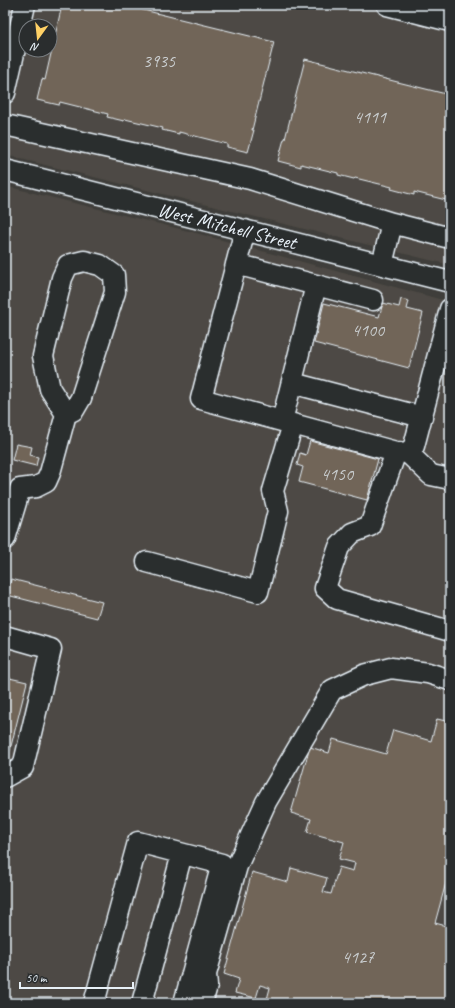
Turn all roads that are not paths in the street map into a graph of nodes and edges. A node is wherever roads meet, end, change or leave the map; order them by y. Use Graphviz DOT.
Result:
graph roads {
  1 [pos="25,5"];
  2 [pos="387,5"];
  3 [pos="450,21"];
  4 [pos="5,93"];
  5 [pos="5,125"];
  6 [pos="5,170"];
  7 [pos="392,223"];
  8 [pos="245,230"];
  9 [pos="450,238"];
  10 [pos="236,264"];
  11 [pos="382,265"];
  12 [pos="450,282"];
  13 [pos="316,285"];
  14 [pos="373,300"];
  15 [pos="450,309"];
  16 [pos="445,352"];
  17 [pos="292,383"];
  18 [pos="66,414"];
  19 [pos="422,416"];
  20 [pos="288,422"];
  21 [pos="402,453"];
  22 [pos="450,479"];
  23 [pos="5,540"];
  24 [pos="147,562"];
  25 [pos="450,630"];
  26 [pos="5,636"];
  27 [pos="450,680"];
  28 [pos="5,777"];
  29 [pos="182,854"];
  30 [pos="94,1003"];
  31 [pos="142,1003"];
  32 [pos="184,1003"];
  33 [pos="202,1003"];
  1 -- 4 [label="street"];
  2 -- 3 [label="street"];
  5 -- 7 [label="street"];
  6 -- 8 [label="street, West Mitchell Street"];
  7 -- 9 [label="street"];
  7 -- 11 [label="street"];
  8 -- 10 [label="street"];
  8 -- 11 [label="street, West Mitchell Street"];
  10 -- 13 [label="street"];
  10 -- 20 [label="street"];
  11 -- 12 [label="street, West Mitchell Street"];
  13 -- 14 [label="street"];
  13 -- 17 [label="street"];
  15 -- 16 [label="street"];
  16 -- 19 [label="street"];
  17 -- 19 [label="street"];
  17 -- 20 [label="street"];
  18 -- 18 [label="street"];
  18 -- 23 [label="street"];
  19 -- 21 [label="street"];
  20 -- 21 [label="street"];
  20 -- 24 [label="street"];
  21 -- 22 [label="street"];
  21 -- 25 [label="street"];
  26 -- 28 [label="street"];
  27 -- 33 [label="street"];
  29 -- 30 [label="street"];
  29 -- 31 [label="street"];
  29 -- 32 [label="street"];
}
